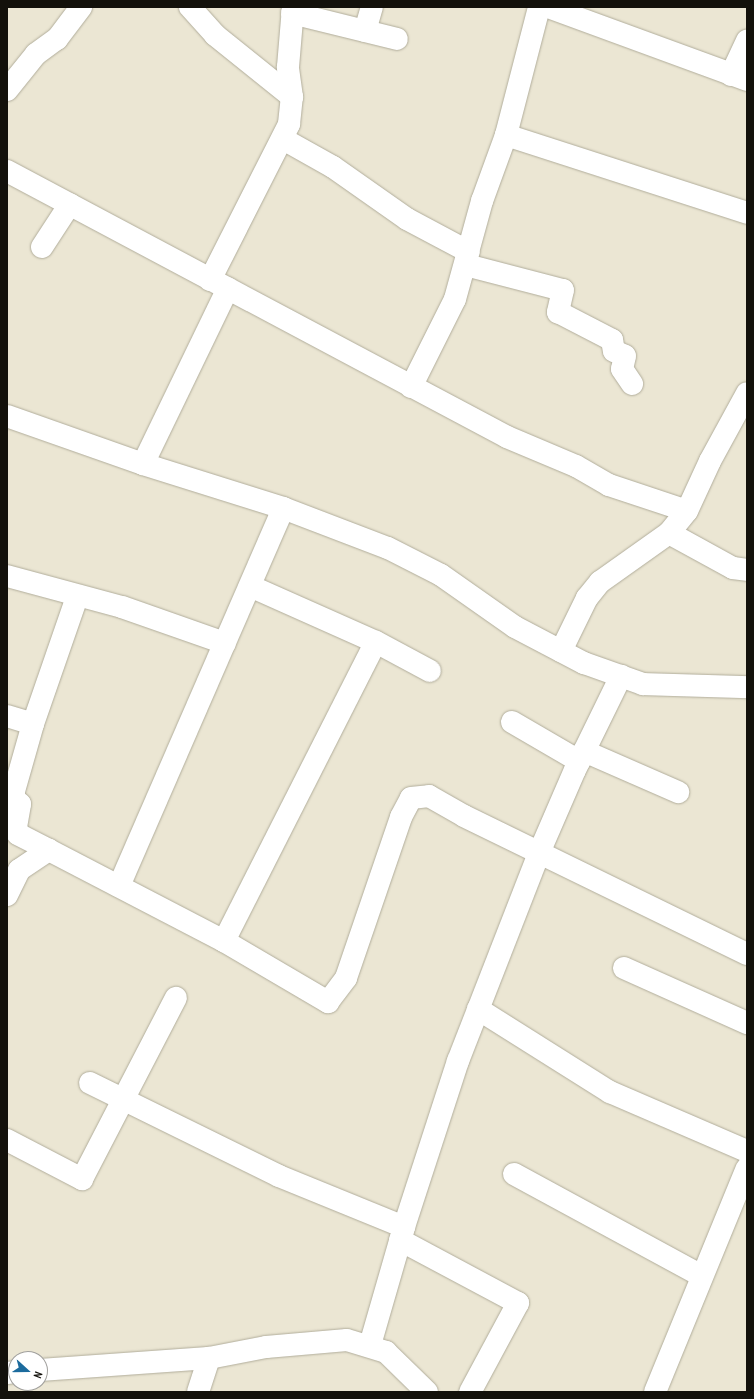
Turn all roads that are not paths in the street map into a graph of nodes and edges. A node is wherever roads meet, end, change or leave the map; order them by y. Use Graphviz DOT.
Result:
graph roads {
  1 [pos="81,7"];
  2 [pos="190,7"];
  3 [pos="372,7"];
  4 [pos="539,7"];
  5 [pos="548,7"];
  6 [pos="292,10"];
  7 [pos="365,31"];
  8 [pos="397,39"];
  9 [pos="747,40"];
  10 [pos="739,78"];
  11 [pos="7,90"];
  12 [pos="292,97"];
  13 [pos="506,135"];
  14 [pos="283,139"];
  15 [pos="7,171"];
  16 [pos="70,204"];
  17 [pos="745,207"];
  18 [pos="42,246"];
  19 [pos="468,258"];
  20 [pos="219,284"];
  21 [pos="632,384"];
  22 [pos="411,387"];
  23 [pos="747,393"];
  24 [pos="7,416"];
  25 [pos="143,464"];
  26 [pos="283,508"];
  27 [pos="687,511"];
  28 [pos="669,533"];
  29 [pos="747,570"];
  30 [pos="7,576"];
  31 [pos="250,586"];
  32 [pos="77,597"];
  33 [pos="376,642"];
  34 [pos="225,643"];
  35 [pos="561,651"];
  36 [pos="430,671"];
  37 [pos="621,676"];
  38 [pos="747,688"];
  39 [pos="7,716"];
  40 [pos="512,722"];
  41 [pos="33,724"];
  42 [pos="582,756"];
  43 [pos="678,792"];
  44 [pos="10,798"];
  45 [pos="49,850"];
  46 [pos="539,853"];
  47 [pos="119,886"];
  48 [pos="7,895"];
  49 [pos="224,941"];
  50 [pos="747,954"];
  51 [pos="624,968"];
  52 [pos="176,998"];
  53 [pos="478,1009"];
  54 [pos="747,1023"];
  55 [pos="90,1083"];
  56 [pos="126,1100"];
  57 [pos="7,1140"];
  58 [pos="747,1151"];
  59 [pos="747,1168"];
  60 [pos="514,1174"];
  61 [pos="739,1211"];
  62 [pos="402,1234"];
  63 [pos="702,1276"];
  64 [pos="370,1345"];
  65 [pos="209,1358"];
  66 [pos="48,1369"];
  67 [pos="198,1392"];
  68 [pos="427,1392"];
  69 [pos="470,1392"];
  70 [pos="655,1392"];
  1 -- 11 [label="street"];
  2 -- 12 [label="street"];
  3 -- 7 [label="street"];
  4 -- 13 [label="street"];
  5 -- 10 [label="street"];
  6 -- 7 [label="street"];
  6 -- 12 [label="street"];
  7 -- 8 [label="street"];
  9 -- 10 [label="street"];
  12 -- 14 [label="street"];
  13 -- 17 [label="street"];
  13 -- 19 [label="street"];
  14 -- 19 [label="street"];
  14 -- 20 [label="street"];
  15 -- 16 [label="street"];
  16 -- 18 [label="street"];
  16 -- 20 [label="street"];
  19 -- 21 [label="street"];
  19 -- 22 [label="street"];
  20 -- 22 [label="street"];
  20 -- 25 [label="street"];
  22 -- 27 [label="street"];
  23 -- 27 [label="street"];
  24 -- 25 [label="street"];
  25 -- 26 [label="street"];
  26 -- 31 [label="street"];
  26 -- 35 [label="street"];
  27 -- 28 [label="street"];
  28 -- 29 [label="street"];
  28 -- 35 [label="street"];
  30 -- 32 [label="street"];
  31 -- 33 [label="street"];
  31 -- 34 [label="street"];
  32 -- 34 [label="street"];
  32 -- 41 [label="street"];
  33 -- 36 [label="street"];
  33 -- 49 [label="street"];
  34 -- 47 [label="street"];
  35 -- 37 [label="street"];
  37 -- 38 [label="street"];
  37 -- 42 [label="street"];
  39 -- 41 [label="street"];
  40 -- 42 [label="street"];
  41 -- 44 [label="street"];
  42 -- 43 [label="street"];
  42 -- 46 [label="street"];
  44 -- 45 [label="street"];
  45 -- 47 [label="street"];
  45 -- 48 [label="street"];
  46 -- 49 [label="street"];
  46 -- 50 [label="street"];
  46 -- 53 [label="street"];
  47 -- 49 [label="street"];
  51 -- 54 [label="street"];
  52 -- 56 [label="street"];
  53 -- 58 [label="street"];
  53 -- 62 [label="street"];
  55 -- 56 [label="street"];
  56 -- 57 [label="street"];
  56 -- 62 [label="street"];
  59 -- 61 [label="street"];
  60 -- 63 [label="street"];
  61 -- 63 [label="street"];
  62 -- 64 [label="street"];
  62 -- 69 [label="street"];
  63 -- 70 [label="street"];
  64 -- 65 [label="street"];
  64 -- 68 [label="street"];
  65 -- 66 [label="street"];
  65 -- 67 [label="street"];
}
